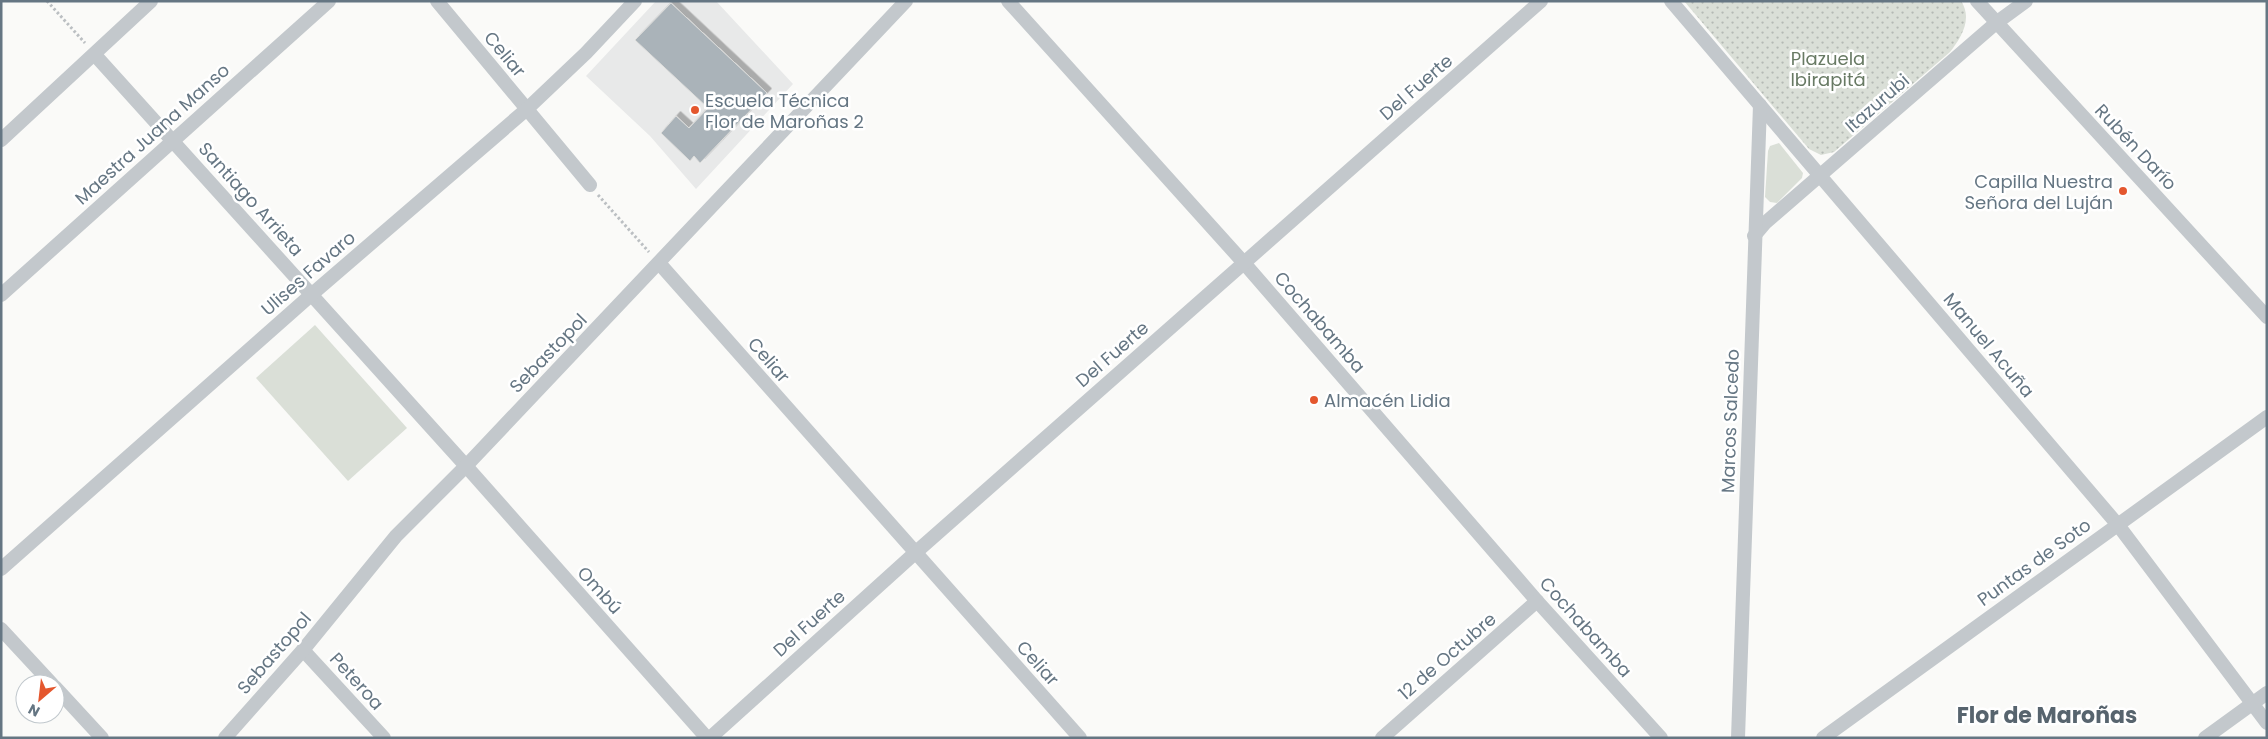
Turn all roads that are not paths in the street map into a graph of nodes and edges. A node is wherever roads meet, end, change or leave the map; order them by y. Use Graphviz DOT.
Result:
graph roads {
  1 [pos="151,1"];
  2 [pos="329,1"];
  3 [pos="436,1"];
  4 [pos="635,1"];
  5 [pos="906,1"];
  6 [pos="1008,1"];
  7 [pos="1541,1"];
  8 [pos="1671,1"];
  9 [pos="1977,1"];
  10 [pos="2026,1"];
  11 [pos="1996,23"];
  12 [pos="95,55"];
  13 [pos="1760,105"];
  14 [pos="527,109"];
  15 [pos="1,140"];
  16 [pos="174,140"];
  17 [pos="1821,176"];
  18 [pos="590,185"];
  19 [pos="1754,236"];
  20 [pos="659,263"];
  21 [pos="1244,263"];
  22 [pos="311,295"];
  23 [pos="1,296"];
  24 [pos="2267,318"];
  25 [pos="2267,417"];
  26 [pos="466,466"];
  27 [pos="2118,525"];
  28 [pos="915,553"];
  29 [pos="1,569"];
  30 [pos="1537,602"];
  31 [pos="1,629"];
  32 [pos="303,650"];
  33 [pos="43,674"];
  34 [pos="2267,693"];
  35 [pos="65,698"];
  36 [pos="2252,703"];
  37 [pos="2267,723"];
  38 [pos="102,738"];
  39 [pos="224,738"];
  40 [pos="384,738"];
  41 [pos="708,738"];
  42 [pos="1080,738"];
  43 [pos="1382,738"];
  44 [pos="1660,738"];
  45 [pos="1738,738"];
  46 [pos="1823,738"];
  47 [pos="2205,738"];
  1 -- 12 [label="street"];
  2 -- 16 [label="street, Maestra Juana Manso"];
  3 -- 14 [label="street, Celiar"];
  4 -- 14 [label="street, Ulises Favaro"];
  5 -- 20 [label="street, Sebastopol"];
  6 -- 21 [label="street, Cochabamba"];
  7 -- 21 [label="street, Del Fuerte"];
  8 -- 13 [label="street, Manuel Acuña"];
  9 -- 11 [label="street, Rubén Darío"];
  10 -- 11 [label="street, Itazurubi"];
  11 -- 17 [label="street, Itazurubi"];
  11 -- 24 [label="street, Rubén Darío"];
  12 -- 15 [label="street"];
  12 -- 16 [label="street, Santiago Arrieta"];
  13 -- 17 [label="street, Manuel Acuña"];
  13 -- 19 [label="street, Marcos Salcedo"];
  14 -- 18 [label="street, Celiar"];
  14 -- 22 [label="street, Ulises Favaro"];
  16 -- 22 [label="street, Santiago Arrieta"];
  16 -- 23 [label="street, Maestra Juana Manso"];
  17 -- 19 [label="street, Itazurubi"];
  17 -- 27 [label="street, Manuel Acuña"];
  19 -- 45 [label="street, Marcos Salcedo"];
  20 -- 26 [label="street, Sebastopol"];
  20 -- 28 [label="street, Celiar"];
  21 -- 28 [label="street, Del Fuerte"];
  21 -- 30 [label="street, Cochabamba"];
  22 -- 26 [label="street, Santiago Arrieta"];
  22 -- 29 [label="street, Ulises Favaro"];
  25 -- 27 [label="street, Puntas de Soto"];
  26 -- 32 [label="street, Sebastopol"];
  26 -- 41 [label="street, Ombú"];
  27 -- 36 [label="street, Manuel Acuña"];
  27 -- 46 [label="street, Puntas de Soto"];
  28 -- 41 [label="street, Del Fuerte"];
  28 -- 42 [label="street, Celiar"];
  30 -- 43 [label="street, 12 de Octubre"];
  30 -- 44 [label="street, Cochabamba"];
  31 -- 33 [label="street"];
  32 -- 39 [label="street, Sebastopol"];
  32 -- 40 [label="street, Peteroa"];
  34 -- 36 [label="street"];
  35 -- 38 [label="street"];
  36 -- 37 [label="street, Manuel Acuña"];
  36 -- 47 [label="street"];
}
